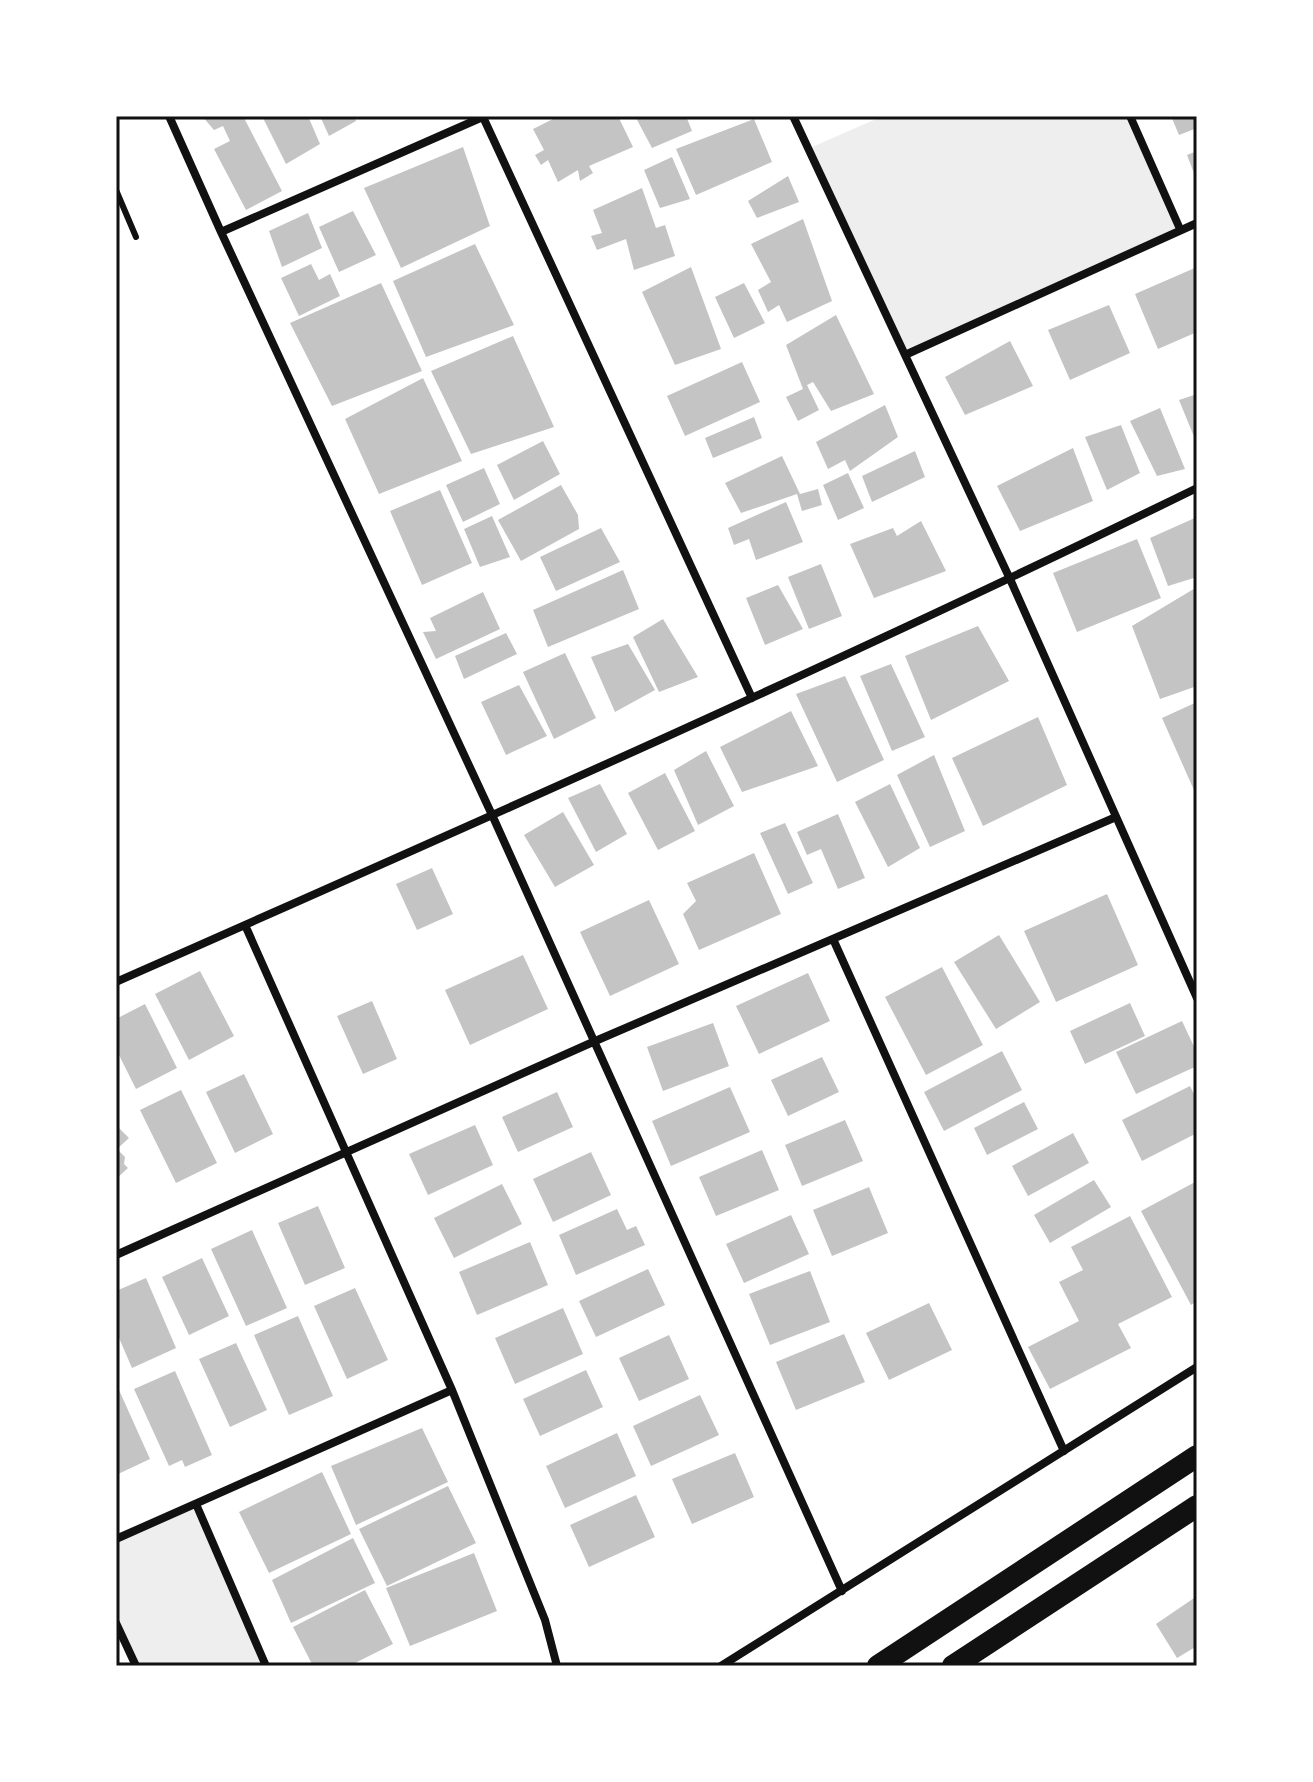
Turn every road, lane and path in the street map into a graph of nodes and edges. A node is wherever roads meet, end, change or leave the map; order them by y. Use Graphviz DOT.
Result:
graph roads {
  1 [pos="169,116"];
  2 [pos="484,116"];
  3 [pos="793,116"];
  4 [pos="1130,116"];
  5 [pos="116,190"];
  6 [pos="1197,223"];
  7 [pos="1180,229"];
  8 [pos="221,232"];
  9 [pos="136,237"];
  10 [pos="905,355"];
  11 [pos="1197,488"];
  12 [pos="1010,579"];
  13 [pos="752,698"];
  14 [pos="493,817"];
  15 [pos="1116,817"];
  16 [pos="245,925"];
  17 [pos="833,939"];
  18 [pos="116,982"];
  19 [pos="1197,998"];
  20 [pos="593,1042"];
  21 [pos="345,1151"];
  22 [pos="116,1255"];
  23 [pos="1197,1367"];
  24 [pos="452,1390"];
  25 [pos="1064,1451"];
  26 [pos="1197,1456"];
  27 [pos="196,1504"];
  28 [pos="1197,1506"];
  29 [pos="116,1539"];
  30 [pos="842,1591"];
  31 [pos="116,1623"];
  32 [pos="136,1666"];
  33 [pos="266,1666"];
  34 [pos="557,1666"];
  35 [pos="721,1666"];
  36 [pos="878,1666"];
  37 [pos="953,1666"];
  1 -- 8 [label="street"];
  2 -- 8 [label="street"];
  2 -- 13 [label="street"];
  3 -- 10 [label="street"];
  4 -- 7 [label="street"];
  5 -- 9 [label="lane"];
  6 -- 7 [label="street"];
  7 -- 10 [label="street"];
  8 -- 14 [label="street"];
  10 -- 12 [label="street"];
  11 -- 12 [label="street"];
  12 -- 13 [label="street"];
  12 -- 15 [label="street"];
  13 -- 14 [label="street"];
  14 -- 16 [label="street"];
  14 -- 20 [label="street"];
  15 -- 17 [label="street"];
  15 -- 19 [label="street"];
  16 -- 18 [label="street"];
  16 -- 21 [label="street"];
  17 -- 20 [label="street"];
  17 -- 25 [label="street"];
  20 -- 21 [label="street"];
  20 -- 30 [label="street"];
  21 -- 22 [label="street"];
  21 -- 24 [label="street"];
  23 -- 25 [label="street"];
  24 -- 27 [label="street"];
  24 -- 34 [label="street"];
  25 -- 30 [label="street"];
  26 -- 36 [label="highway"];
  27 -- 29 [label="street"];
  27 -- 33 [label="street"];
  28 -- 37 [label="highway"];
  30 -- 35 [label="street"];
  31 -- 32 [label="street"];
}
